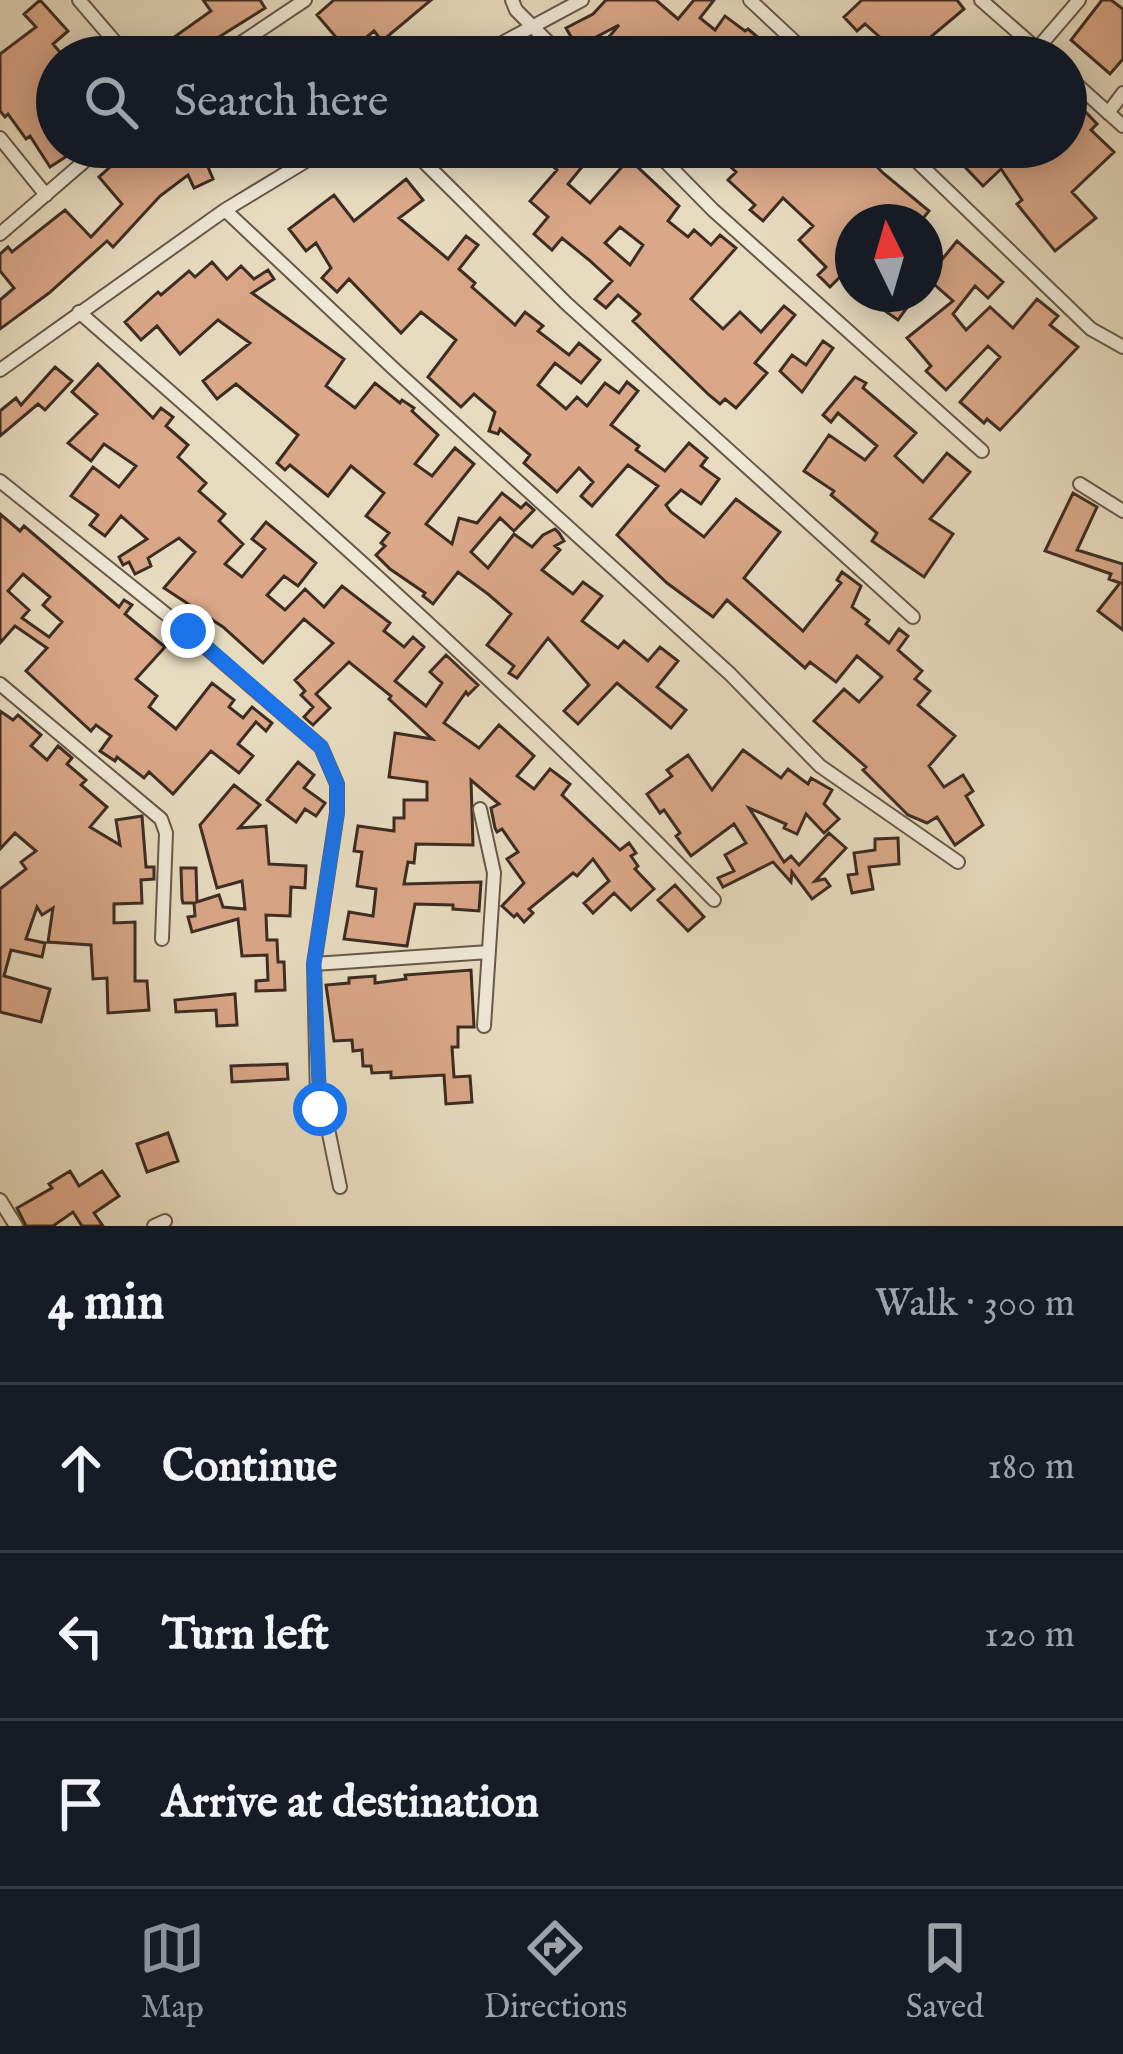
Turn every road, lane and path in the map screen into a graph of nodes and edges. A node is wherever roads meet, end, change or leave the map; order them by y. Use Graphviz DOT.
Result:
graph roads {
  1 [pos="79,0"];
  2 [pos="305,0"];
  3 [pos="512,0"];
  4 [pos="582,0"];
  5 [pos="750,0"];
  6 [pos="981,0"];
  7 [pos="1079,0"];
  8 [pos="288,5"];
  9 [pos="531,24"];
  10 [pos="110,36"];
  11 [pos="247,36"];
  12 [pos="511,36"];
  13 [pos="543,36"];
  14 [pos="789,36"];
  15 [pos="1022,36"];
  16 [pos="1054,36"];
  17 [pos="1123,93"];
  18 [pos="1087,94"];
  19 [pos="1108,113"];
  20 [pos="1123,126"];
  21 [pos="0,138"];
  22 [pos="77,168"];
  23 [pos="295,168"];
  24 [pos="430,168"];
  25 [pos="672,168"];
  26 [pos="924,168"];
  27 [pos="46,195"];
  28 [pos="226,210"];
  29 [pos="0,234"];
  30 [pos="80,312"];
  31 [pos="1123,347"];
  32 [pos="0,370"];
  33 [pos="982,452"];
  34 [pos="0,482"];
  35 [pos="1081,484"];
  36 [pos="1123,511"];
  37 [pos="913,617"];
  38 [pos="0,683"];
  39 [pos="480,809"];
  40 [pos="958,862"];
  41 [pos="714,900"];
  42 [pos="162,939"];
  43 [pos="489,952"];
  44 [pos="314,964"];
  45 [pos="484,1026"];
  46 [pos="340,1187"];
  47 [pos="0,1201"];
  48 [pos="16,1226"];
  1 -- 10 [label="street"];
  2 -- 8 [label="street"];
  3 -- 9 [label="street"];
  4 -- 9 [label="street"];
  5 -- 14 [label="street"];
  6 -- 15 [label="street"];
  7 -- 16 [label="street"];
  8 -- 11 [label="street"];
  9 -- 12 [label="street"];
  9 -- 13 [label="street"];
  17 -- 19 [label="street"];
  18 -- 19 [label="street"];
  19 -- 20 [label="street"];
  21 -- 27 [label="street"];
  22 -- 27 [label="street"];
  23 -- 28 [label="street"];
  24 -- 37 [label="street"];
  25 -- 33 [label="street"];
  26 -- 31 [label="street"];
  27 -- 29 [label="street"];
  28 -- 30 [label="street"];
  28 -- 40 [label="street"];
  30 -- 32 [label="street"];
  30 -- 41 [label="street"];
  34 -- 44 [label="street"];
  35 -- 36 [label="street"];
  38 -- 42 [label="street"];
  39 -- 43 [label="street"];
  43 -- 44 [label="street"];
  43 -- 45 [label="street"];
  44 -- 46 [label="street"];
  47 -- 48 [label="street"];
}
